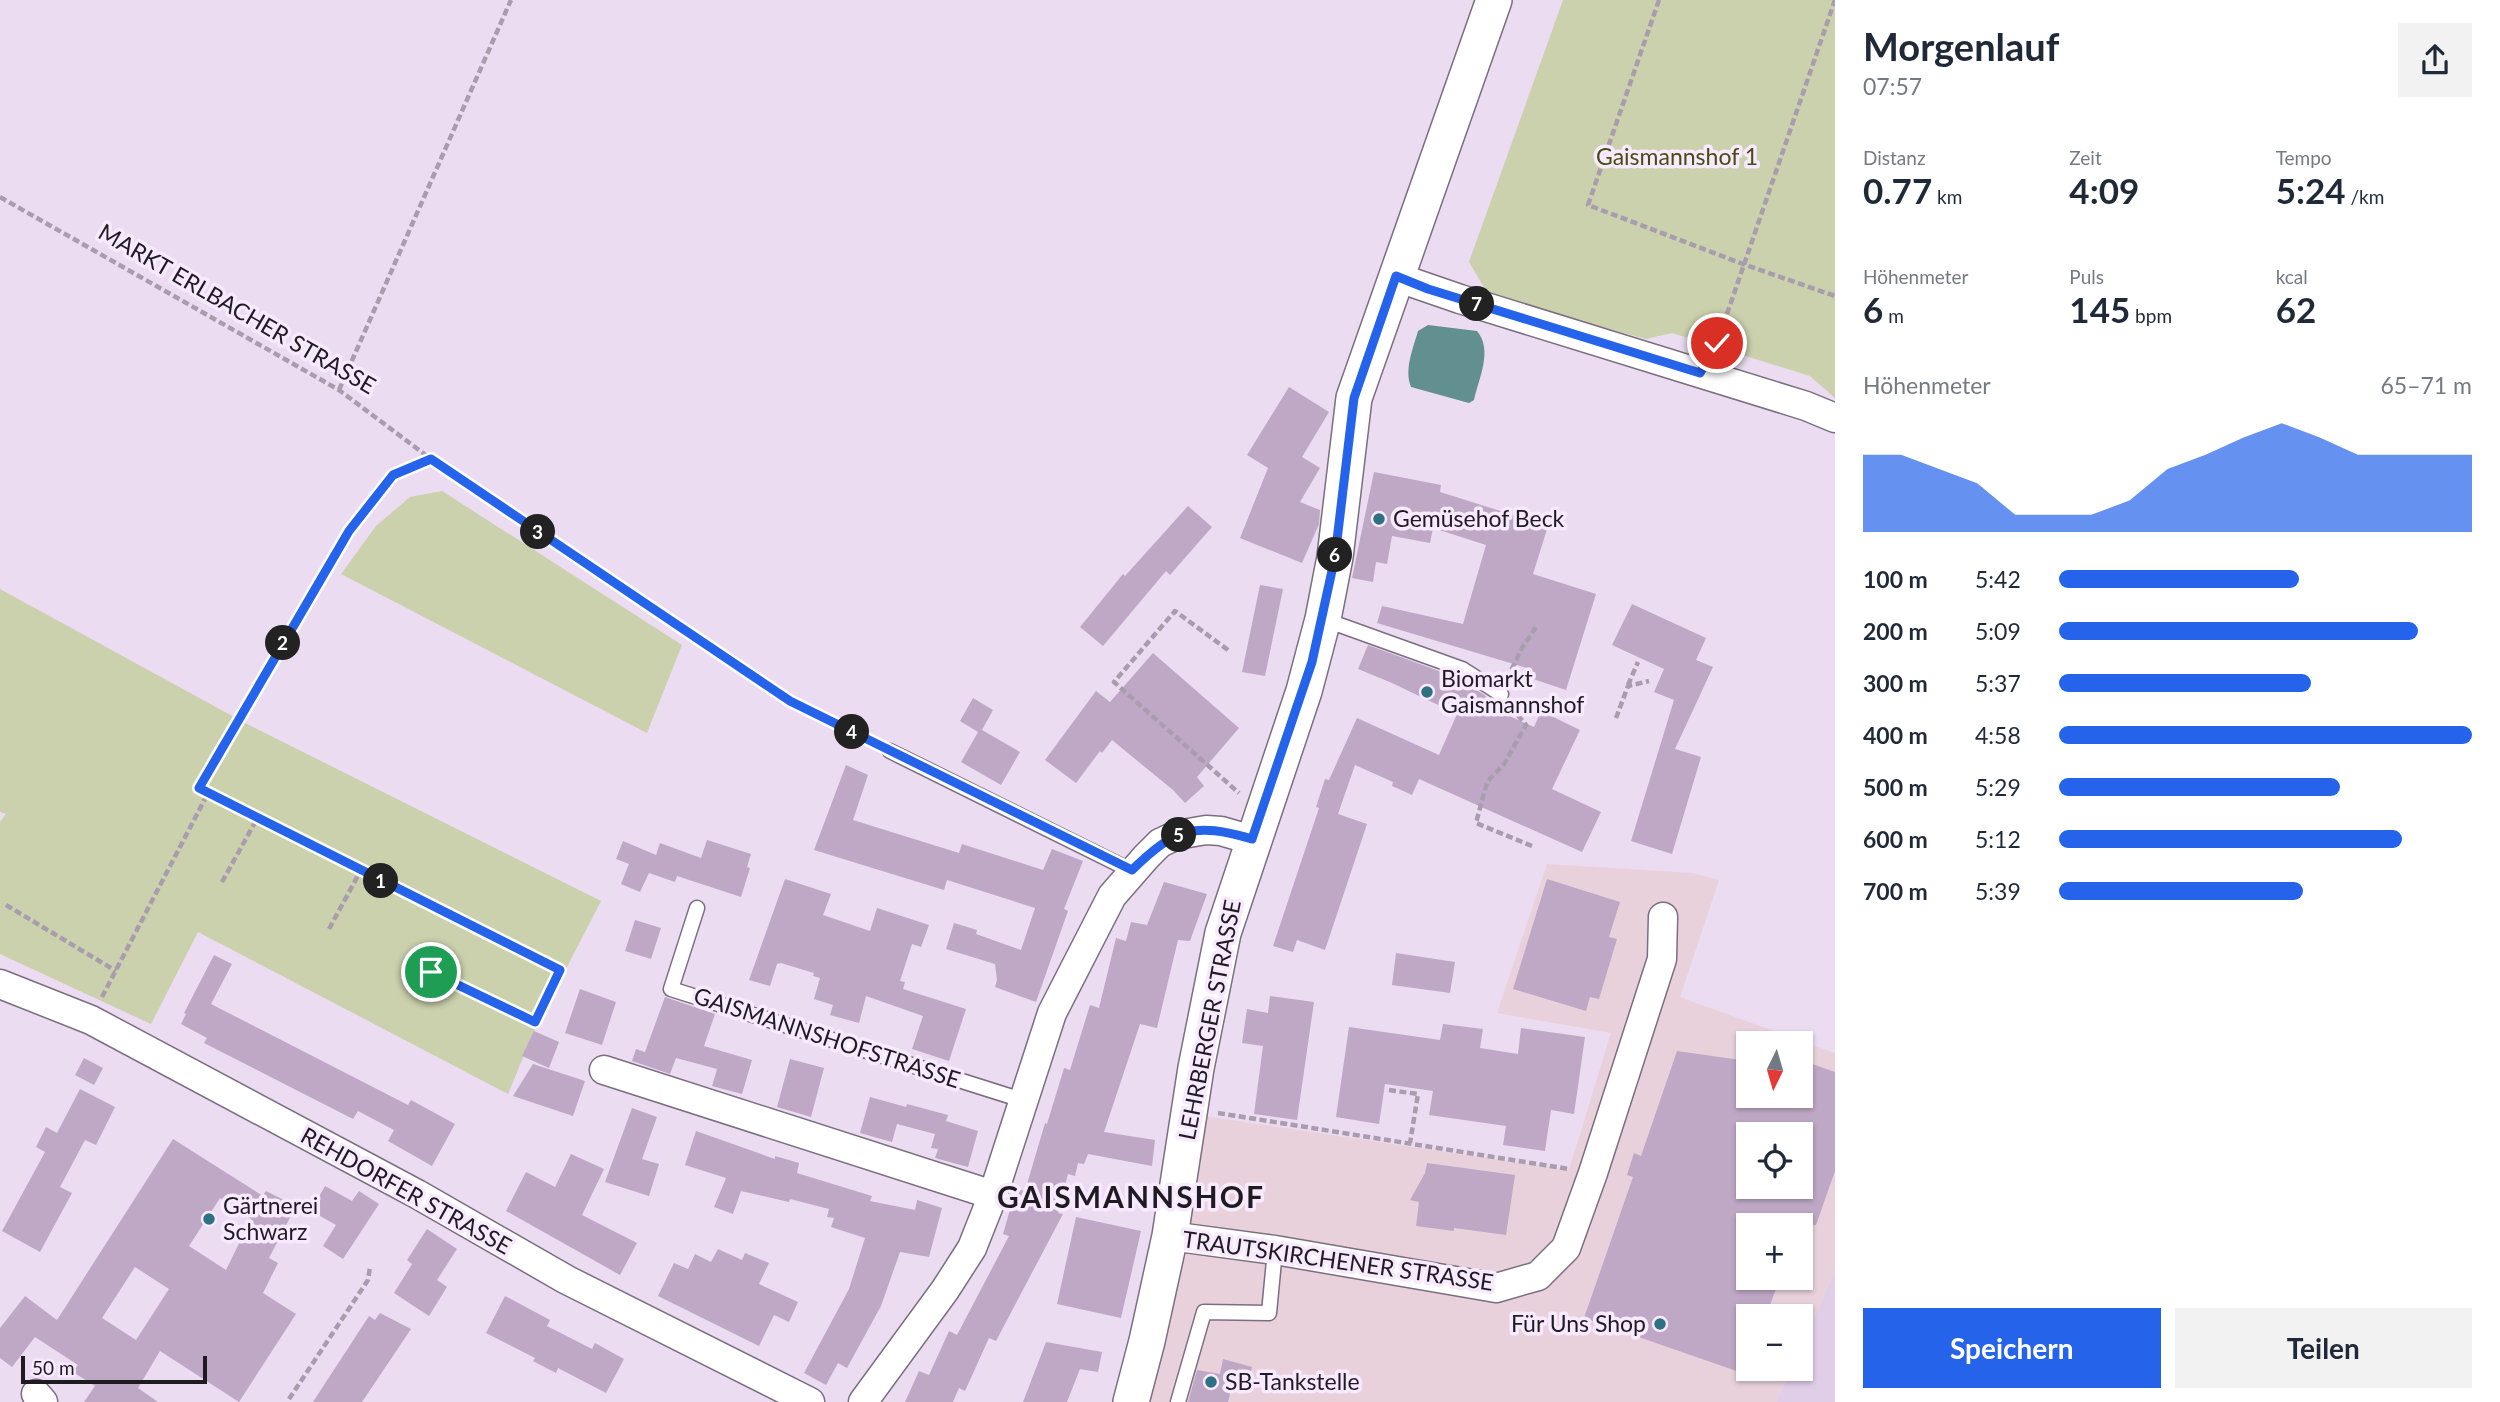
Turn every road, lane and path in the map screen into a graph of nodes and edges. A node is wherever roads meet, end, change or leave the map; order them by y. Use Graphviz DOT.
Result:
graph roads {
  1 [pos="511,0"];
  2 [pos="1494,0"];
  3 [pos="1660,0"];
  4 [pos="1835,0"];
  5 [pos="0,198"];
  6 [pos="1743,264"];
  7 [pos="1396,276"];
  8 [pos="1835,296"];
  9 [pos="1700,373"];
  10 [pos="339,390"];
  11 [pos="1835,418"];
  12 [pos="431,459"];
  13 [pos="1323,619"];
  14 [pos="1536,627"];
  15 [pos="1228,650"];
  16 [pos="1638,662"];
  17 [pos="1649,681"];
  18 [pos="1628,686"];
  19 [pos="1501,694"];
  20 [pos="1616,718"];
  21 [pos="890,751"];
  22 [pos="208,793"];
  23 [pos="1266,803"];
  24 [pos="258,817"];
  25 [pos="1252,839"];
  26 [pos="1532,846"];
  27 [pos="360,870"];
  28 [pos="1132,870"];
  29 [pos="222,882"];
  30 [pos="6,905"];
  31 [pos="697,908"];
  32 [pos="1663,917"];
  33 [pos="329,929"];
  34 [pos="116,971"];
  35 [pos="431,972"];
  36 [pos="0,984"];
  37 [pos="91,1020"];
  38 [pos="604,1070"];
  39 [pos="1389,1090"];
  40 [pos="1022,1100"];
  41 [pos="1189,1108"];
  42 [pos="1410,1143"];
  43 [pos="1593,1173"];
  44 [pos="993,1195"];
  45 [pos="1170,1236"];
  46 [pos="1275,1250"];
  47 [pos="370,1267"];
  48 [pos="289,1399"];
  49 [pos="810,1402"];
  50 [pos="863,1402"];
  51 [pos="1130,1402"];
  52 [pos="1178,1402"];
  1 -- 10 [label="path"];
  2 -- 7 [label="street, LEHRBERGER STRASSE"];
  3 -- 6 [label="path"];
  4 -- 6 [label="path"];
  5 -- 10 [label="path, MARKT ERLBACHER STRASSE"];
  6 -- 8 [label="path"];
  6 -- 9 [label="path"];
  7 -- 9 [label="street"];
  7 -- 13 [label="street, LEHRBERGER STRASSE"];
  9 -- 11 [label="street"];
  10 -- 12 [label="path, MARKT ERLBACHER STRASSE"];
  12 -- 21 [label="path, MARKT ERLBACHER STRASSE"];
  12 -- 22 [label="path"];
  13 -- 19 [label="lane"];
  13 -- 23 [label="street, LEHRBERGER STRASSE"];
  14 -- 19 [label="path"];
  15 -- 23 [label="path"];
  16 -- 18 [label="path"];
  17 -- 18 [label="path"];
  18 -- 20 [label="path"];
  19 -- 26 [label="path"];
  21 -- 28 [label="lane"];
  22 -- 24 [label="path"];
  22 -- 34 [label="path"];
  23 -- 25 [label="street, LEHRBERGER STRASSE"];
  24 -- 27 [label="path"];
  24 -- 29 [label="path"];
  25 -- 28 [label="street"];
  25 -- 41 [label="street, LEHRBERGER STRASSE"];
  27 -- 33 [label="path"];
  27 -- 35 [label="path"];
  28 -- 40 [label="street"];
  30 -- 34 [label="path"];
  31 -- 40 [label="lane, GAISMANNSHOFSTRASSE"];
  32 -- 43 [label="street, TRAUTSKIRCHENER STRASSE"];
  34 -- 37 [label="path"];
  36 -- 37 [label="street, REHDORFER STRASSE"];
  37 -- 49 [label="street, REHDORFER STRASSE"];
  38 -- 44 [label="street"];
  39 -- 42 [label="path"];
  40 -- 44 [label="street"];
  41 -- 42 [label="path"];
  41 -- 45 [label="street, LEHRBERGER STRASSE"];
  42 -- 43 [label="path"];
  43 -- 46 [label="street, TRAUTSKIRCHENER STRASSE"];
  44 -- 50 [label="street"];
  45 -- 46 [label="street, TRAUTSKIRCHENER STRASSE"];
  45 -- 51 [label="street, LEHRBERGER STRASSE"];
  46 -- 52 [label="lane"];
  47 -- 48 [label="path"];
}
